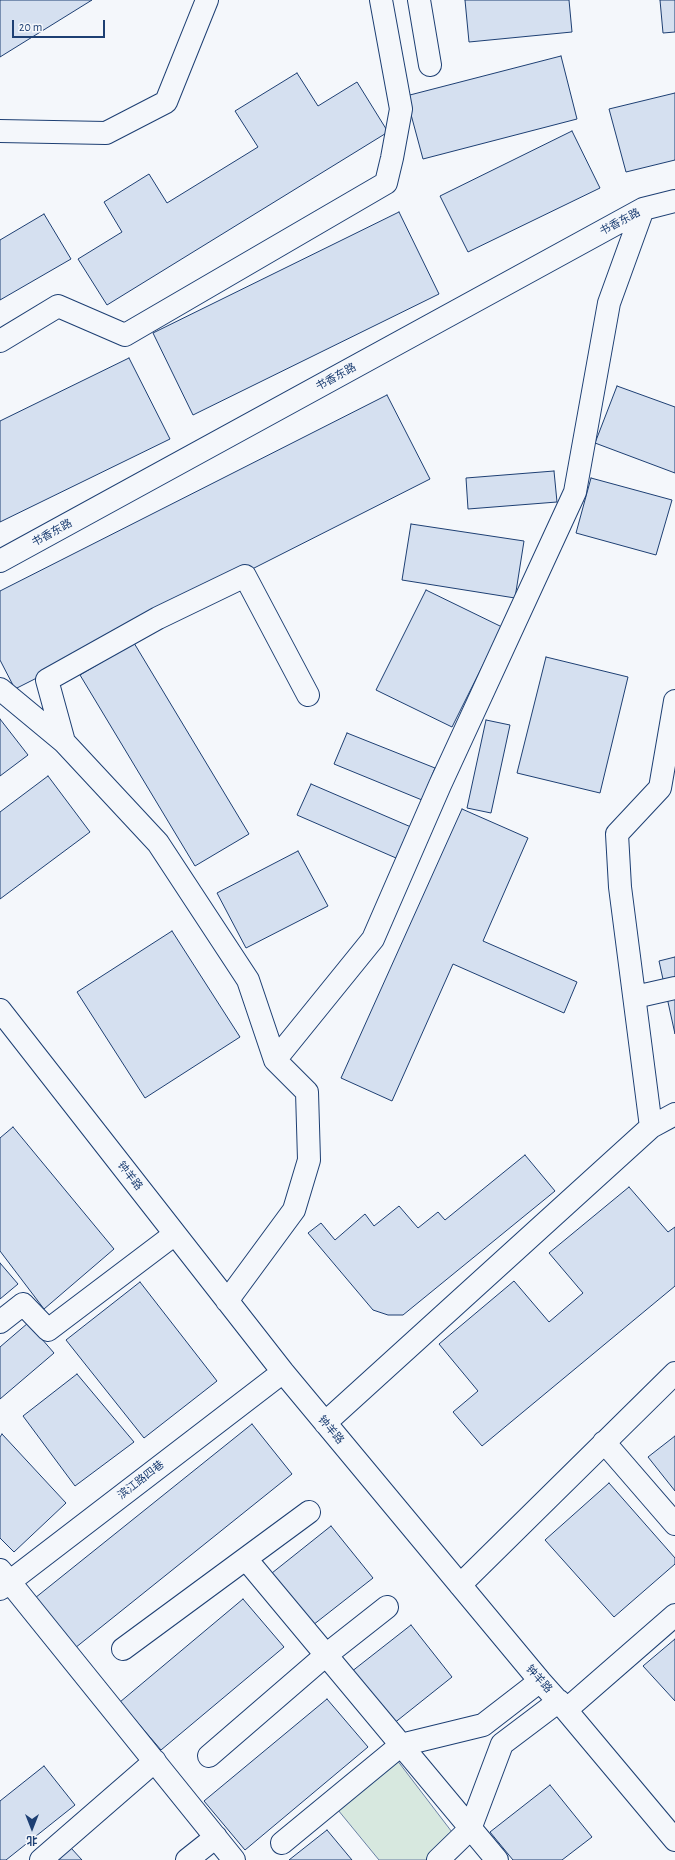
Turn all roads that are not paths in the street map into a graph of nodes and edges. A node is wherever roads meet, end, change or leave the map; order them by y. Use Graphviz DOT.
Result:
graph roads {
  1 [pos="207,0"];
  2 [pos="381,0"];
  3 [pos="418,0"];
  4 [pos="430,65"];
  5 [pos="0,131"];
  6 [pos="675,201"];
  7 [pos="643,209"];
  8 [pos="0,341"];
  9 [pos="0,561"];
  10 [pos="0,689"];
  11 [pos="308,695"];
  12 [pos="675,701"];
  13 [pos="64,742"];
  14 [pos="675,988"];
  15 [pos="634,997"];
  16 [pos="3,1020"];
  17 [pos="275,1060"];
  18 [pos="675,1114"];
  19 [pos="651,1127"];
  20 [pos="175,1234"];
  21 [pos="227,1301"];
  22 [pos="0,1322"];
  23 [pos="283,1372"];
  24 [pos="675,1373"];
  25 [pos="325,1423"];
  26 [pos="604,1442"];
  27 [pos="309,1512"];
  28 [pos="675,1524"];
  29 [pos="246,1559"];
  30 [pos="3,1580"];
  31 [pos="460,1585"];
  32 [pos="386,1606"];
  33 [pos="675,1615"];
  34 [pos="123,1649"];
  35 [pos="326,1656"];
  36 [pos="540,1681"];
  37 [pos="562,1705"];
  38 [pos="401,1745"];
  39 [pos="209,1756"];
  40 [pos="155,1761"];
  41 [pos="470,1829"];
  42 [pos="216,1837"];
  43 [pos="675,1840"];
  44 [pos="282,1843"];
  45 [pos="41,1860"];
  46 [pos="187,1860"];
  47 [pos="234,1860"];
  48 [pos="438,1860"];
  49 [pos="497,1860"];
  1 -- 5 [label="street"];
  2 -- 8 [label="street"];
  3 -- 4 [label="street"];
  6 -- 7 [label="street, 书香东路"];
  7 -- 9 [label="street, 书香东路"];
  7 -- 17 [label="street"];
  10 -- 13 [label="street"];
  11 -- 13 [label="street"];
  12 -- 15 [label="street"];
  13 -- 17 [label="street"];
  14 -- 15 [label="street"];
  15 -- 19 [label="street"];
  16 -- 20 [label="street, 钟羊路"];
  17 -- 21 [label="street"];
  18 -- 19 [label="street"];
  19 -- 25 [label="street"];
  20 -- 21 [label="street, 钟羊路"];
  20 -- 22 [label="street"];
  21 -- 23 [label="street, 钟羊路"];
  23 -- 25 [label="street, 钟羊路"];
  23 -- 30 [label="street, 滨江路四巷"];
  24 -- 26 [label="street"];
  25 -- 31 [label="street, 钟羊路"];
  26 -- 28 [label="street"];
  26 -- 31 [label="street"];
  27 -- 29 [label="street"];
  29 -- 34 [label="street"];
  29 -- 35 [label="street"];
  30 -- 40 [label="street"];
  31 -- 36 [label="street, 钟羊路"];
  32 -- 35 [label="street"];
  33 -- 37 [label="street"];
  35 -- 38 [label="street"];
  35 -- 39 [label="street"];
  36 -- 37 [label="street, 钟羊路"];
  36 -- 38 [label="street"];
  37 -- 41 [label="street"];
  37 -- 43 [label="street, 钟羊路"];
  38 -- 41 [label="street"];
  38 -- 44 [label="street"];
  40 -- 42 [label="street"];
  40 -- 45 [label="street"];
  41 -- 48 [label="street"];
  41 -- 49 [label="street"];
  42 -- 46 [label="street"];
  42 -- 47 [label="street"];
}
